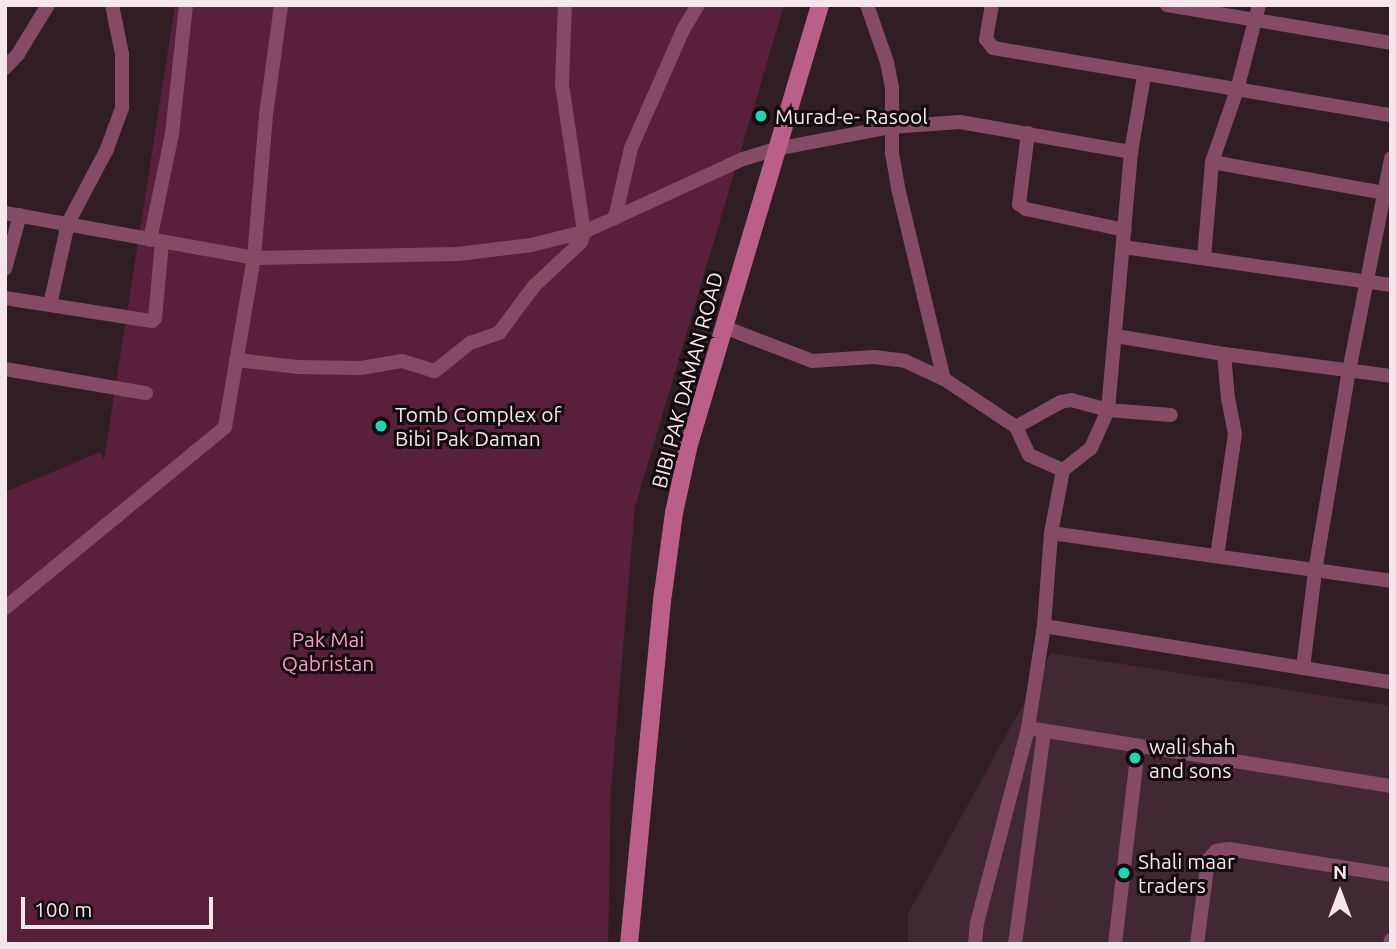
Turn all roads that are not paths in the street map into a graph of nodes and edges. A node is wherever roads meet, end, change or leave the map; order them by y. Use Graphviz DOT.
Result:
graph roads {
  1 [pos="48,5"];
  2 [pos="112,5"];
  3 [pos="186,5"];
  4 [pos="281,5"];
  5 [pos="565,5"];
  6 [pos="698,5"];
  7 [pos="820,5"];
  8 [pos="867,5"];
  9 [pos="992,5"];
  10 [pos="1170,6"];
  11 [pos="1257,12"];
  12 [pos="1391,43"];
  13 [pos="5,68"];
  14 [pos="1144,76"];
  15 [pos="1237,90"];
  16 [pos="1391,115"];
  17 [pos="890,127"];
  18 [pos="1028,133"];
  19 [pos="776,149"];
  20 [pos="1131,152"];
  21 [pos="1391,158"];
  22 [pos="1212,162"];
  23 [pos="1385,193"];
  24 [pos="13,214"];
  25 [pos="615,219"];
  26 [pos="68,223"];
  27 [pos="1125,230"];
  28 [pos="584,232"];
  29 [pos="155,241"];
  30 [pos="1123,247"];
  31 [pos="254,258"];
  32 [pos="1203,258"];
  33 [pos="5,269"];
  34 [pos="1367,280"];
  35 [pos="1391,285"];
  36 [pos="5,298"];
  37 [pos="50,305"];
  38 [pos="724,327"];
  39 [pos="1116,336"];
  40 [pos="1224,354"];
  41 [pos="236,360"];
  42 [pos="5,369"];
  43 [pos="1349,372"];
  44 [pos="1391,376"];
  45 [pos="944,379"];
  46 [pos="146,393"];
  47 [pos="1108,410"];
  48 [pos="1171,415"];
  49 [pos="1016,427"];
  50 [pos="1063,470"];
  51 [pos="1051,533"];
  52 [pos="1217,556"];
  53 [pos="1315,571"];
  54 [pos="1391,581"];
  55 [pos="5,608"];
  56 [pos="1044,625"];
  57 [pos="1303,668"];
  58 [pos="1391,682"];
  59 [pos="1028,728"];
  60 [pos="1044,731"];
  61 [pos="1138,747"];
  62 [pos="1391,786"];
  63 [pos="1391,875"];
  64 [pos="629,944"];
  65 [pos="975,944"];
  66 [pos="1015,944"];
  67 [pos="1115,944"];
  68 [pos="1197,944"];
  1 -- 13 [label="street"];
  2 -- 26 [label="street"];
  3 -- 29 [label="street"];
  4 -- 31 [label="street"];
  5 -- 28 [label="street"];
  6 -- 25 [label="street"];
  7 -- 19 [label="street, BIBI PAK DAMAN ROAD"];
  8 -- 17 [label="street"];
  9 -- 14 [label="street"];
  10 -- 11 [label="street"];
  11 -- 12 [label="street"];
  11 -- 15 [label="street"];
  14 -- 15 [label="street"];
  14 -- 20 [label="street"];
  15 -- 16 [label="street"];
  15 -- 22 [label="street"];
  17 -- 18 [label="street"];
  17 -- 19 [label="street"];
  17 -- 45 [label="street"];
  18 -- 20 [label="street"];
  18 -- 27 [label="street"];
  19 -- 25 [label="street"];
  19 -- 38 [label="street, BIBI PAK DAMAN ROAD"];
  20 -- 27 [label="street"];
  21 -- 23 [label="street"];
  22 -- 23 [label="street"];
  22 -- 32 [label="street"];
  23 -- 34 [label="street"];
  24 -- 26 [label="street"];
  24 -- 33 [label="street"];
  25 -- 28 [label="street"];
  26 -- 29 [label="street"];
  26 -- 37 [label="street"];
  27 -- 30 [label="street"];
  28 -- 31 [label="street"];
  28 -- 41 [label="street"];
  29 -- 31 [label="street"];
  29 -- 37 [label="street"];
  30 -- 32 [label="street"];
  30 -- 39 [label="street"];
  31 -- 41 [label="street"];
  32 -- 34 [label="street"];
  34 -- 35 [label="street"];
  34 -- 43 [label="street"];
  36 -- 37 [label="street"];
  38 -- 45 [label="street"];
  38 -- 64 [label="street, BIBI PAK DAMAN ROAD"];
  39 -- 40 [label="street"];
  39 -- 47 [label="street"];
  40 -- 43 [label="street"];
  40 -- 52 [label="street"];
  41 -- 55 [label="street"];
  42 -- 46 [label="street"];
  43 -- 44 [label="street"];
  43 -- 53 [label="street"];
  45 -- 49 [label="street"];
  47 -- 48 [label="street"];
  47 -- 49 [label="street"];
  47 -- 50 [label="street"];
  49 -- 50 [label="street"];
  50 -- 51 [label="street"];
  51 -- 52 [label="street"];
  51 -- 56 [label="street"];
  52 -- 53 [label="street"];
  53 -- 54 [label="street"];
  53 -- 57 [label="street"];
  56 -- 57 [label="street"];
  56 -- 59 [label="street"];
  57 -- 58 [label="street"];
  59 -- 60 [label="street"];
  59 -- 65 [label="street"];
  60 -- 61 [label="street"];
  60 -- 66 [label="street"];
  61 -- 62 [label="street"];
  61 -- 67 [label="street"];
  63 -- 68 [label="street"];
}
